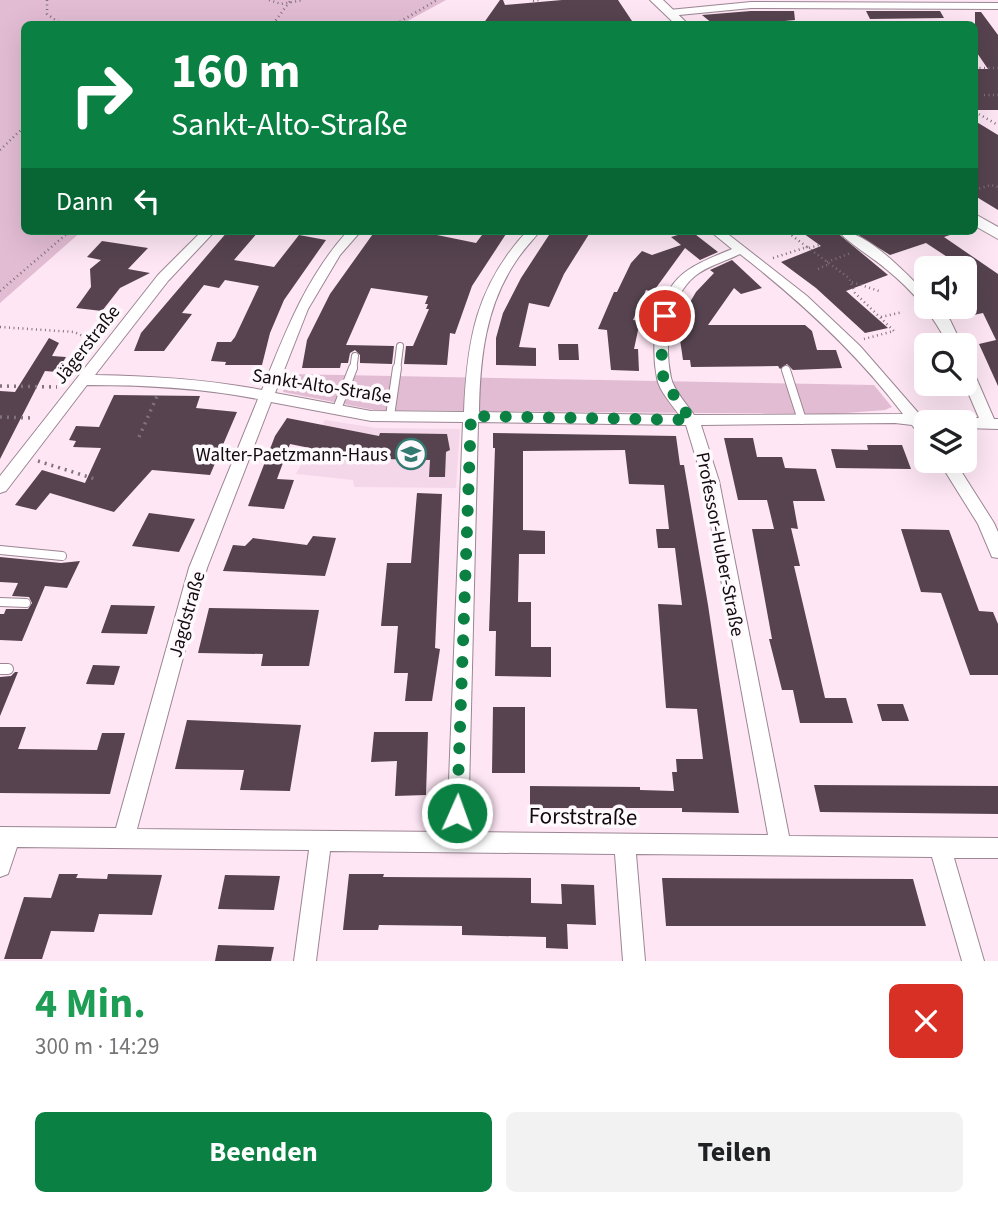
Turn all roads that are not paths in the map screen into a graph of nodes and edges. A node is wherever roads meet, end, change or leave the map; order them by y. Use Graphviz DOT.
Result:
graph roads {
  1 [pos="656,0"];
  2 [pos="990,7"];
  3 [pos="669,13"];
  4 [pos="678,21"];
  5 [pos="978,221"];
  6 [pos="998,234"];
  7 [pos="205,235"];
  8 [pos="351,235"];
  9 [pos="530,235"];
  10 [pos="722,235"];
  11 [pos="850,235"];
  12 [pos="741,249"];
  13 [pos="914,290"];
  14 [pos="400,346"];
  15 [pos="355,356"];
  16 [pos="786,370"];
  17 [pos="80,384"];
  18 [pos="977,392"];
  19 [pos="267,397"];
  20 [pos="337,409"];
  21 [pos="390,416"];
  22 [pos="471,416"];
  23 [pos="914,417"];
  24 [pos="914,419"];
  25 [pos="691,420"];
  26 [pos="802,420"];
  27 [pos="993,424"];
  28 [pos="955,473"];
  29 [pos="0,487"];
  30 [pos="0,550"];
  31 [pos="998,552"];
  32 [pos="62,556"];
  33 [pos="0,603"];
  34 [pos="26,603"];
  35 [pos="5,838"];
  36 [pos="124,838"];
  37 [pos="321,839"];
  38 [pos="457,841"];
  39 [pos="625,843"];
  40 [pos="780,845"];
  41 [pos="940,847"];
  42 [pos="998,848"];
  43 [pos="0,867"];
  44 [pos="305,961"];
  45 [pos="634,961"];
  46 [pos="973,961"];
  1 -- 3 [label="main road"];
  2 -- 3 [label="street"];
  3 -- 4 [label="main road"];
  5 -- 6 [label="main road"];
  7 -- 17 [label="street, Jägerstraße"];
  8 -- 19 [label="street, Jagdstraße"];
  9 -- 22 [label="street"];
  10 -- 12 [label="street"];
  11 -- 13 [label="street"];
  12 -- 23 [label="street"];
  12 -- 25 [label="street, Professor-Huber-Straße"];
  14 -- 21 [label="lane"];
  15 -- 20 [label="lane"];
  16 -- 26 [label="lane"];
  17 -- 19 [label="street, Sankt-Alto-Straße"];
  17 -- 29 [label="street, Jägerstraße"];
  18 -- 27 [label="street"];
  19 -- 20 [label="street, Sankt-Alto-Straße"];
  19 -- 36 [label="street, Jagdstraße"];
  20 -- 21 [label="street, Sankt-Alto-Straße"];
  21 -- 22 [label="street, Sankt-Alto-Straße"];
  22 -- 25 [label="street, Sankt-Alto-Straße"];
  22 -- 38 [label="street"];
  24 -- 26 [label="street, Sankt-Alto-Straße"];
  25 -- 26 [label="street, Sankt-Alto-Straße"];
  25 -- 40 [label="street, Professor-Huber-Straße"];
  28 -- 31 [label="street"];
  30 -- 32 [label="lane"];
  33 -- 34 [label="lane"];
  35 -- 36 [label="street, Forststraße"];
  35 -- 43 [label="street"];
  36 -- 37 [label="street, Forststraße"];
  37 -- 38 [label="street, Forststraße"];
  37 -- 44 [label="street"];
  38 -- 39 [label="street, Forststraße"];
  39 -- 40 [label="street, Forststraße"];
  39 -- 45 [label="street"];
  40 -- 41 [label="street, Forststraße"];
  41 -- 42 [label="street, Forststraße"];
  41 -- 46 [label="street"];
}
